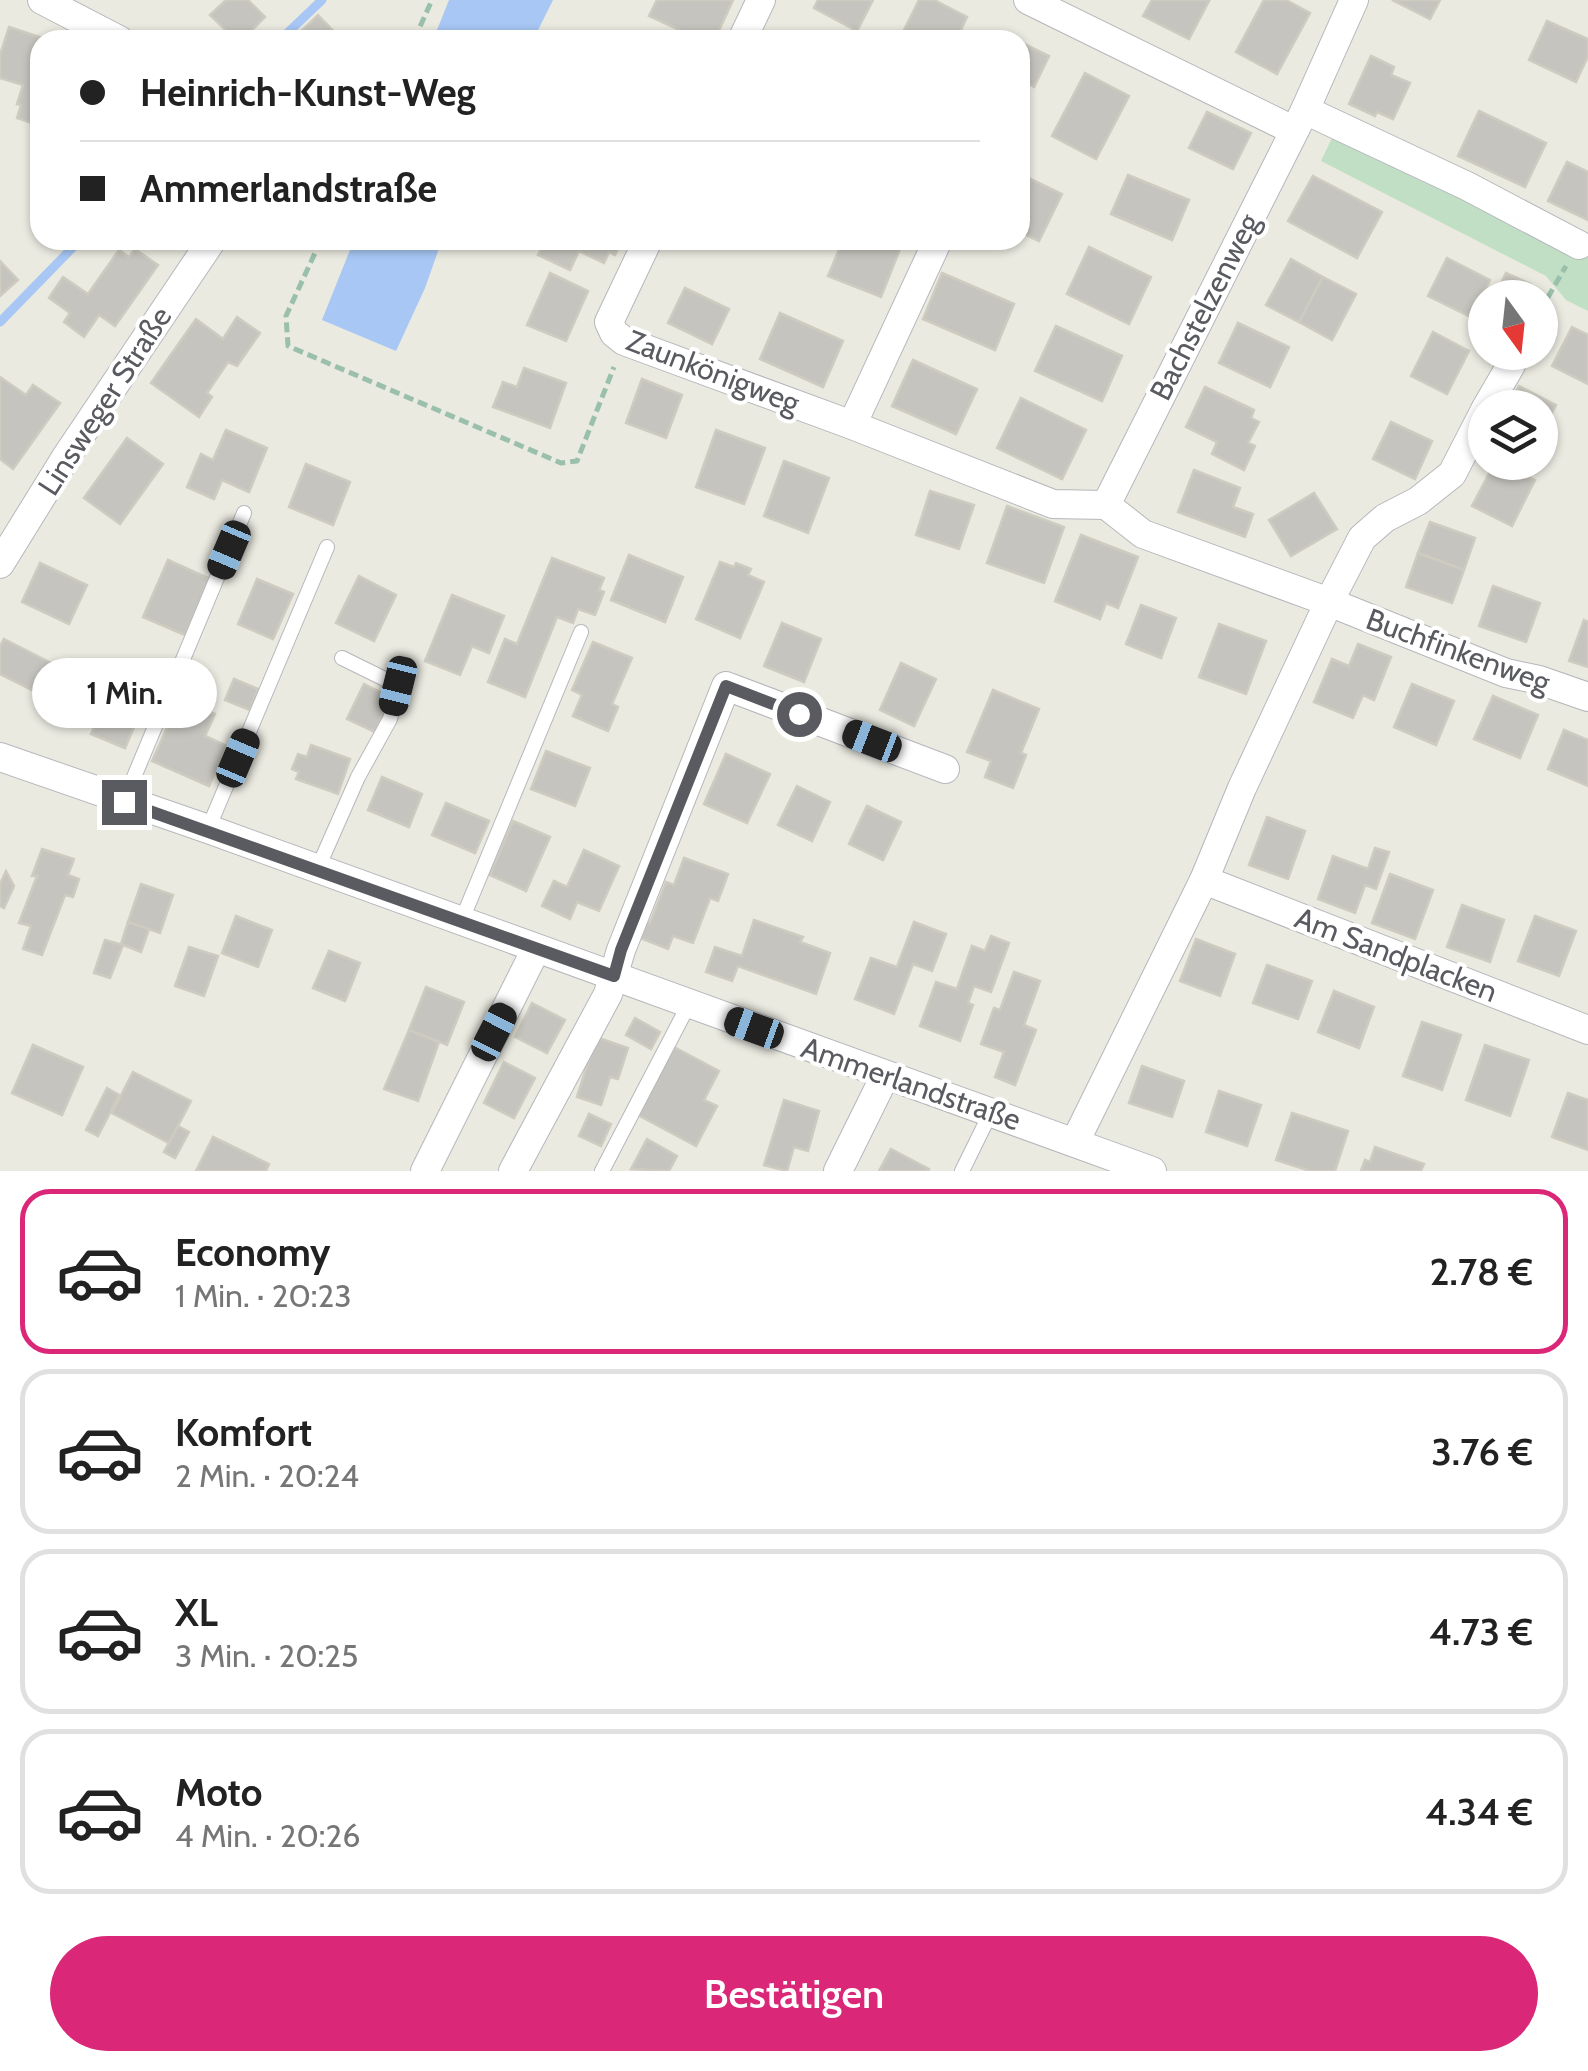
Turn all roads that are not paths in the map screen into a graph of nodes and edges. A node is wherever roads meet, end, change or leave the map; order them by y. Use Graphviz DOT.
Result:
graph roads {
  1 [pos="42,0"];
  2 [pos="760,0"];
  3 [pos="1028,0"];
  4 [pos="1354,0"];
  5 [pos="100,30"];
  6 [pos="746,30"];
  7 [pos="1299,120"];
  8 [pos="1579,245"];
  9 [pos="205,250"];
  10 [pos="643,250"];
  11 [pos="933,250"];
  12 [pos="852,425"];
  13 [pos="1468,443"];
  14 [pos="1106,505"];
  15 [pos="244,513"];
  16 [pos="327,548"];
  17 [pos="0,564"];
  18 [pos="1329,602"];
  19 [pos="581,632"];
  20 [pos="342,658"];
  21 [pos="1588,696"];
  22 [pos="0,757"];
  23 [pos="945,769"];
  24 [pos="124,802"];
  25 [pos="208,829"];
  26 [pos="317,870"];
  27 [pos="1204,880"];
  28 [pos="461,922"];
  29 [pos="536,949"];
  30 [pos="614,976"];
  31 [pos="689,1004"];
  32 [pos="1588,1030"];
  33 [pos="885,1076"];
  34 [pos="991,1112"];
  35 [pos="1076,1142"];
  36 [pos="425,1171"];
  37 [pos="513,1171"];
  38 [pos="602,1171"];
  39 [pos="838,1171"];
  40 [pos="962,1171"];
  41 [pos="1152,1171"];
  1 -- 5 [label="street"];
  2 -- 6 [label="street"];
  3 -- 7 [label="street"];
  4 -- 7 [label="street, Bachstelzenweg"];
  7 -- 8 [label="street"];
  7 -- 14 [label="street, Bachstelzenweg"];
  9 -- 17 [label="street, Linsweger Straße"];
  10 -- 12 [label="street, Zaunkönigweg"];
  11 -- 12 [label="street"];
  12 -- 14 [label="street, Zaunkönigweg"];
  13 -- 18 [label="street, Buchfinkenweg"];
  14 -- 18 [label="street, Buchfinkenweg"];
  15 -- 24 [label="lane"];
  16 -- 25 [label="lane"];
  18 -- 21 [label="street, Buchfinkenweg"];
  18 -- 27 [label="street"];
  19 -- 28 [label="lane"];
  20 -- 26 [label="lane"];
  22 -- 24 [label="street, Ammerlandstraße"];
  23 -- 30 [label="street"];
  24 -- 25 [label="street, Ammerlandstraße"];
  25 -- 26 [label="street, Ammerlandstraße"];
  26 -- 28 [label="street, Ammerlandstraße"];
  27 -- 32 [label="street, Am Sandplacken"];
  27 -- 35 [label="street"];
  28 -- 29 [label="street, Ammerlandstraße"];
  29 -- 30 [label="street, Ammerlandstraße"];
  29 -- 36 [label="street"];
  30 -- 31 [label="street, Ammerlandstraße"];
  30 -- 37 [label="street"];
  31 -- 33 [label="street, Ammerlandstraße"];
  31 -- 38 [label="lane"];
  33 -- 34 [label="street, Ammerlandstraße"];
  33 -- 39 [label="street"];
  34 -- 35 [label="street, Ammerlandstraße"];
  34 -- 40 [label="lane"];
  35 -- 41 [label="street, Ammerlandstraße"];
}
